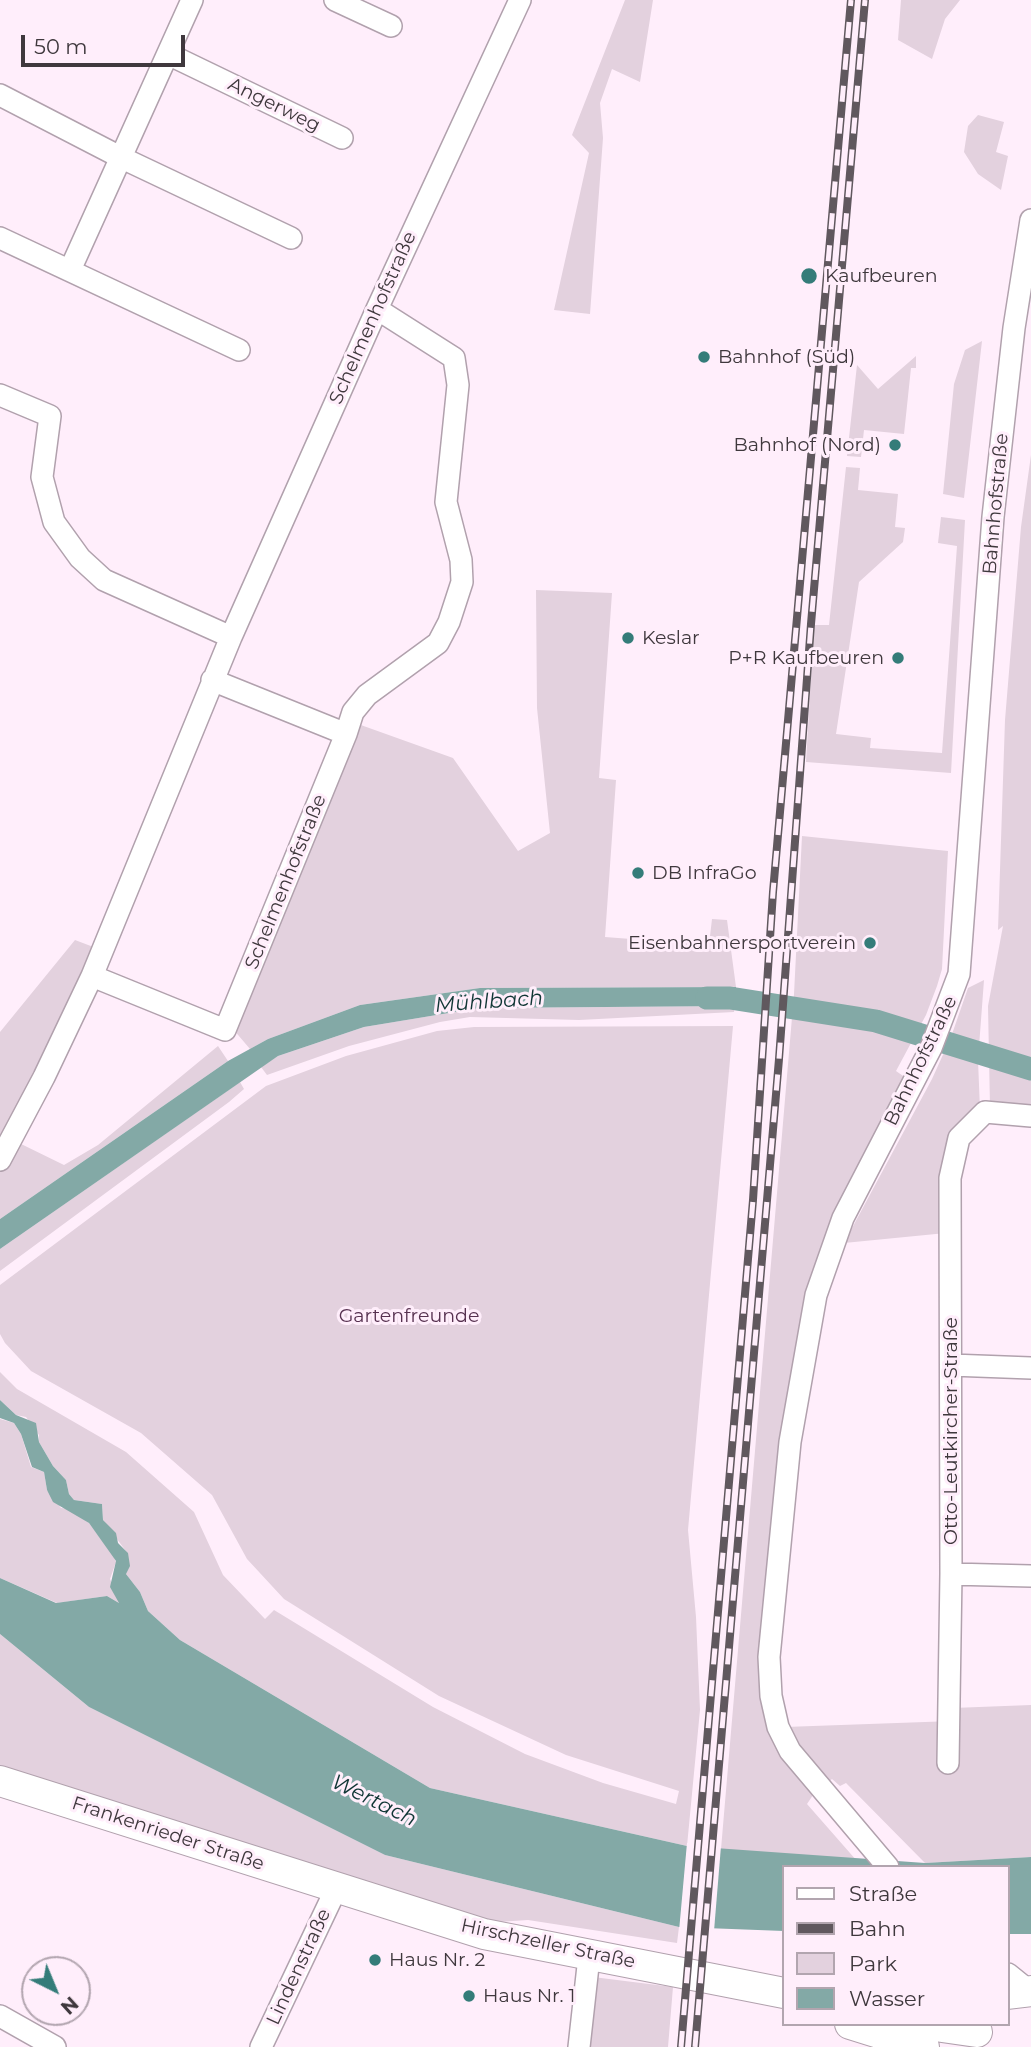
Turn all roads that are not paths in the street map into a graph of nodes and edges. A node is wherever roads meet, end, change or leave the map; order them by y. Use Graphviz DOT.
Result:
graph roads {
  1 [pos="192,0"];
  2 [pos="335,0"];
  3 [pos="514,2"];
  4 [pos="391,26"];
  5 [pos="167,54"];
  6 [pos="0,95"];
  7 [pos="342,138"];
  8 [pos="120,157"];
  9 [pos="1031,220"];
  10 [pos="0,238"];
  11 [pos="290,238"];
  12 [pos="70,270"];
  13 [pos="376,309"];
  14 [pos="239,350"];
  15 [pos="0,395"];
  16 [pos="231,637"];
  17 [pos="212,680"];
  18 [pos="346,734"];
  19 [pos="92,976"];
  20 [pos="1031,1116"];
  21 [pos="0,1160"];
  22 [pos="951,1365"];
  23 [pos="1031,1368"];
  24 [pos="951,1574"];
  25 [pos="1031,1576"];
  26 [pos="948,1763"];
  27 [pos="0,1781"];
  28 [pos="862,1836"];
  29 [pos="886,1865"];
  30 [pos="892,1865"];
  31 [pos="337,1887"];
  32 [pos="589,1956"];
  33 [pos="777,1993"];
  34 [pos="0,2016"];
  35 [pos="860,2031"];
  36 [pos="925,2032"];
  37 [pos="977,2034"];
  38 [pos="55,2047"];
  39 [pos="261,2047"];
  40 [pos="579,2047"];
  1 -- 5 [label="street"];
  2 -- 4 [label="street"];
  3 -- 13 [label="street, Schelmenhofstraße"];
  5 -- 7 [label="street, Angerweg"];
  5 -- 8 [label="street"];
  6 -- 8 [label="street"];
  8 -- 11 [label="street"];
  8 -- 12 [label="street"];
  9 -- 28 [label="street, Bahnhofstraße"];
  10 -- 12 [label="street"];
  12 -- 14 [label="street"];
  13 -- 16 [label="street, Schelmenhofstraße"];
  13 -- 18 [label="street"];
  15 -- 16 [label="street"];
  16 -- 17 [label="street, Schelmenhofstraße"];
  17 -- 18 [label="street"];
  17 -- 19 [label="street, Schelmenhofstraße"];
  18 -- 19 [label="street, Schelmenhofstraße"];
  19 -- 21 [label="street, Schelmenhofstraße"];
  20 -- 22 [label="street, Otto-Leutkircher-Straße"];
  22 -- 23 [label="street"];
  22 -- 24 [label="street, Otto-Leutkircher-Straße"];
  24 -- 25 [label="street"];
  24 -- 26 [label="street, Otto-Leutkircher-Straße"];
  27 -- 31 [label="street, Frankenrieder Straße"];
  28 -- 29 [label="street"];
  28 -- 30 [label="street"];
  31 -- 32 [label="street, Hirschzeller Straße"];
  31 -- 39 [label="street, Lindenstraße"];
  32 -- 33 [label="street, Hirschzeller Straße"];
  32 -- 40 [label="street"];
  34 -- 38 [label="street"];
  35 -- 36 [label="street"];
  36 -- 37 [label="street"];
}
